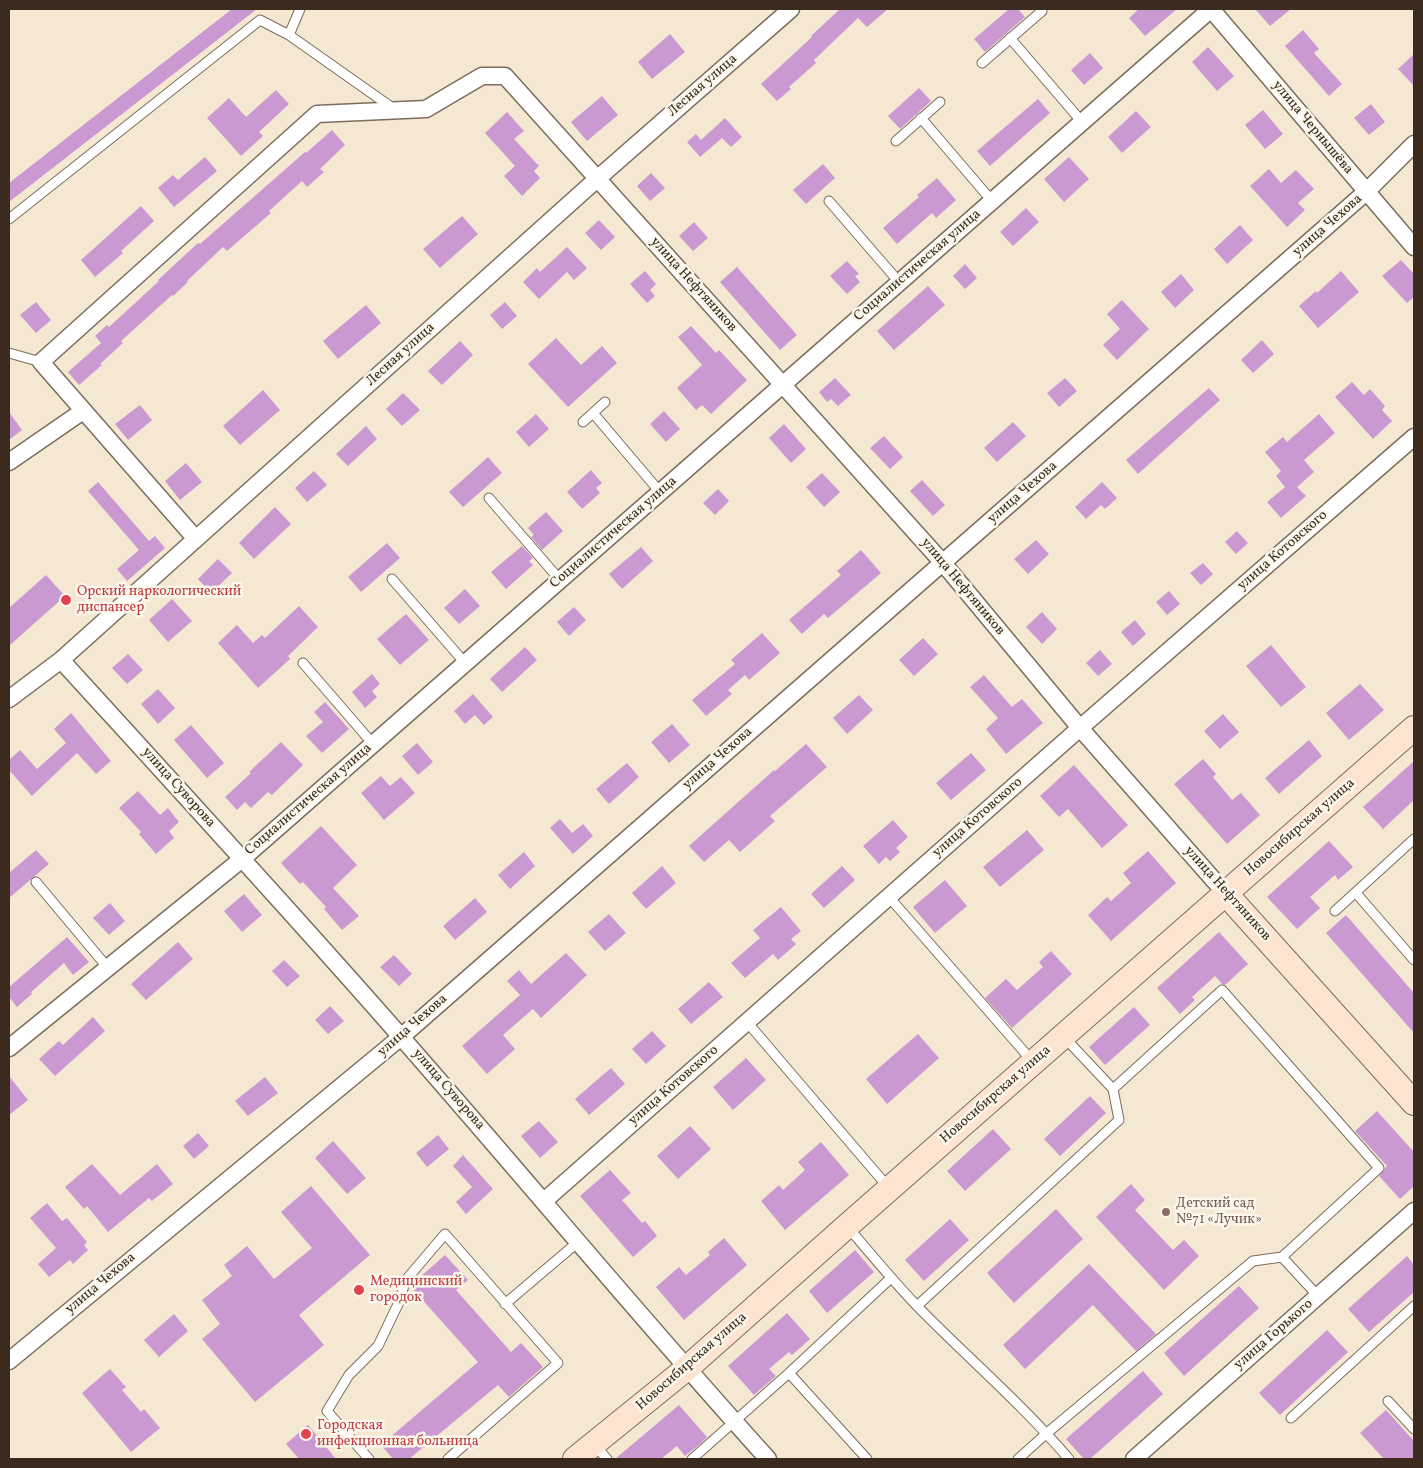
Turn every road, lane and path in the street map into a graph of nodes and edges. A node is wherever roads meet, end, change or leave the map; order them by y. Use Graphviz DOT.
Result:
graph roads {
  1 [pos="300,9"];
  2 [pos="791,9"];
  3 [pos="1211,9"];
  4 [pos="1042,11"];
  5 [pos="288,35"];
  6 [pos="1010,38"];
  7 [pos="982,63"];
  8 [pos="940,102"];
  9 [pos="395,110"];
  10 [pos="922,118"];
  11 [pos="1082,122"];
  12 [pos="896,140"];
  13 [pos="1414,144"];
  14 [pos="598,179"];
  15 [pos="1366,192"];
  16 [pos="829,201"];
  17 [pos="992,201"];
  18 [pos="9,219"];
  19 [pos="1414,247"];
  20 [pos="899,282"];
  21 [pos="9,353"];
  22 [pos="42,362"];
  23 [pos="783,385"];
  24 [pos="605,402"];
  25 [pos="83,411"];
  26 [pos="592,413"];
  27 [pos="583,422"];
  28 [pos="1414,437"];
  29 [pos="9,462"];
  30 [pos="660,492"];
  31 [pos="489,498"];
  32 [pos="195,538"];
  33 [pos="943,563"];
  34 [pos="392,579"];
  35 [pos="560,580"];
  36 [pos="61,660"];
  37 [pos="303,663"];
  38 [pos="466,663"];
  39 [pos="9,699"];
  40 [pos="1080,728"];
  41 [pos="1414,728"];
  42 [pos="373,744"];
  43 [pos="1414,839"];
  44 [pos="242,859"];
  45 [pos="36,882"];
  46 [pos="1356,893"];
  47 [pos="1226,894"];
  48 [pos="889,897"];
  49 [pos="1335,911"];
  50 [pos="1414,960"];
  51 [pos="108,968"];
  52 [pos="747,1022"];
  53 [pos="1064,1036"];
  54 [pos="401,1037"];
  55 [pos="9,1048"];
  56 [pos="1033,1063"];
  57 [pos="1113,1089"];
  58 [pos="1414,1103"];
  59 [pos="890,1188"];
  60 [pos="544,1201"];
  61 [pos="1414,1212"];
  62 [pos="847,1226"];
  63 [pos="578,1242"];
  64 [pos="1282,1257"];
  65 [pos="891,1278"];
  66 [pos="1318,1296"];
  67 [pos="505,1304"];
  68 [pos="917,1306"];
  69 [pos="1414,1306"];
  70 [pos="9,1361"];
  71 [pos="686,1369"];
  72 [pos="789,1373"];
  73 [pos="1388,1401"];
  74 [pos="1291,1418"];
  75 [pos="734,1422"];
  76 [pos="1414,1429"];
  77 [pos="1046,1433"];
  78 [pos="600,1452"];
  79 [pos="369,1459"];
  80 [pos="448,1459"];
  81 [pos="575,1459"];
  82 [pos="692,1459"];
  83 [pos="768,1459"];
  84 [pos="867,1459"];
  85 [pos="1018,1459"];
  86 [pos="1069,1459"];
  87 [pos="1134,1459"];
  1 -- 5 [label="lane"];
  2 -- 14 [label="street, Лесная улица"];
  3 -- 11 [label="street, Социалистическая улица"];
  3 -- 15 [label="street, улица Чернышёва"];
  4 -- 6 [label="lane"];
  5 -- 9 [label="lane"];
  5 -- 18 [label="lane"];
  6 -- 7 [label="lane"];
  6 -- 11 [label="lane"];
  8 -- 10 [label="lane"];
  9 -- 14 [label="street, улица Нефтяников"];
  9 -- 22 [label="street"];
  10 -- 12 [label="lane"];
  10 -- 17 [label="lane"];
  11 -- 17 [label="street, Социалистическая улица"];
  13 -- 15 [label="street, улица Чехова"];
  14 -- 23 [label="street, улица Нефтяников"];
  14 -- 32 [label="street, Лесная улица"];
  15 -- 19 [label="street, улица Чернышёва"];
  15 -- 33 [label="street, улица Чехова"];
  16 -- 20 [label="lane"];
  17 -- 20 [label="street, Социалистическая улица"];
  20 -- 23 [label="street, Социалистическая улица"];
  21 -- 22 [label="lane"];
  22 -- 25 [label="street"];
  23 -- 30 [label="street, Социалистическая улица"];
  23 -- 33 [label="street, улица Нефтяников"];
  24 -- 26 [label="lane"];
  25 -- 29 [label="street"];
  25 -- 32 [label="street"];
  26 -- 27 [label="lane"];
  26 -- 30 [label="lane"];
  28 -- 40 [label="street, улица Котовского"];
  30 -- 35 [label="street, Социалистическая улица"];
  31 -- 35 [label="lane"];
  32 -- 36 [label="street, Лесная улица"];
  33 -- 40 [label="street, улица Нефтяников"];
  33 -- 54 [label="street, улица Чехова"];
  34 -- 38 [label="lane"];
  35 -- 38 [label="street, Социалистическая улица"];
  36 -- 39 [label="street, Лесная улица"];
  36 -- 44 [label="street, улица Суворова"];
  37 -- 42 [label="lane"];
  38 -- 42 [label="street, Социалистическая улица"];
  40 -- 47 [label="street, улица Нефтяников"];
  40 -- 48 [label="street, улица Котовского"];
  41 -- 47 [label="main road, Новосибирская улица"];
  42 -- 44 [label="street, Социалистическая улица"];
  43 -- 46 [label="lane"];
  44 -- 51 [label="street, Социалистическая улица"];
  44 -- 54 [label="street, улица Суворова"];
  45 -- 51 [label="lane"];
  46 -- 49 [label="lane"];
  46 -- 50 [label="lane"];
  47 -- 53 [label="main road, Новосибирская улица"];
  47 -- 58 [label="main road, улица Нефтяников"];
  48 -- 52 [label="street, улица Котовского"];
  48 -- 56 [label="lane"];
  51 -- 55 [label="street, Социалистическая улица"];
  52 -- 59 [label="lane"];
  52 -- 60 [label="street, улица Котовского"];
  53 -- 56 [label="main road, Новосибирская улица"];
  53 -- 57 [label="lane"];
  54 -- 60 [label="street, улица Суворова"];
  54 -- 70 [label="street, улица Чехова"];
  56 -- 59 [label="main road, Новосибирская улица"];
  57 -- 64 [label="lane"];
  57 -- 68 [label="lane"];
  59 -- 62 [label="main road, Новосибирская улица"];
  60 -- 63 [label="street, улица Суворова"];
  61 -- 66 [label="street, улица Горького"];
  62 -- 65 [label="lane"];
  62 -- 71 [label="main road, Новосибирская улица"];
  63 -- 67 [label="lane"];
  63 -- 71 [label="street, улица Суворова"];
  64 -- 66 [label="lane"];
  64 -- 77 [label="lane"];
  65 -- 68 [label="lane"];
  65 -- 72 [label="lane"];
  66 -- 87 [label="street, улица Горького"];
  67 -- 79 [label="lane"];
  67 -- 80 [label="lane"];
  68 -- 77 [label="lane"];
  69 -- 74 [label="lane"];
  71 -- 75 [label="street, улица Суворова"];
  71 -- 78 [label="main road, Новосибирская улица"];
  72 -- 75 [label="lane"];
  72 -- 84 [label="lane"];
  73 -- 76 [label="lane"];
  75 -- 82 [label="lane"];
  75 -- 83 [label="street, улица Суворова"];
  77 -- 85 [label="lane"];
  77 -- 86 [label="lane"];
  78 -- 81 [label="main road, Новосибирская улица"];
}
